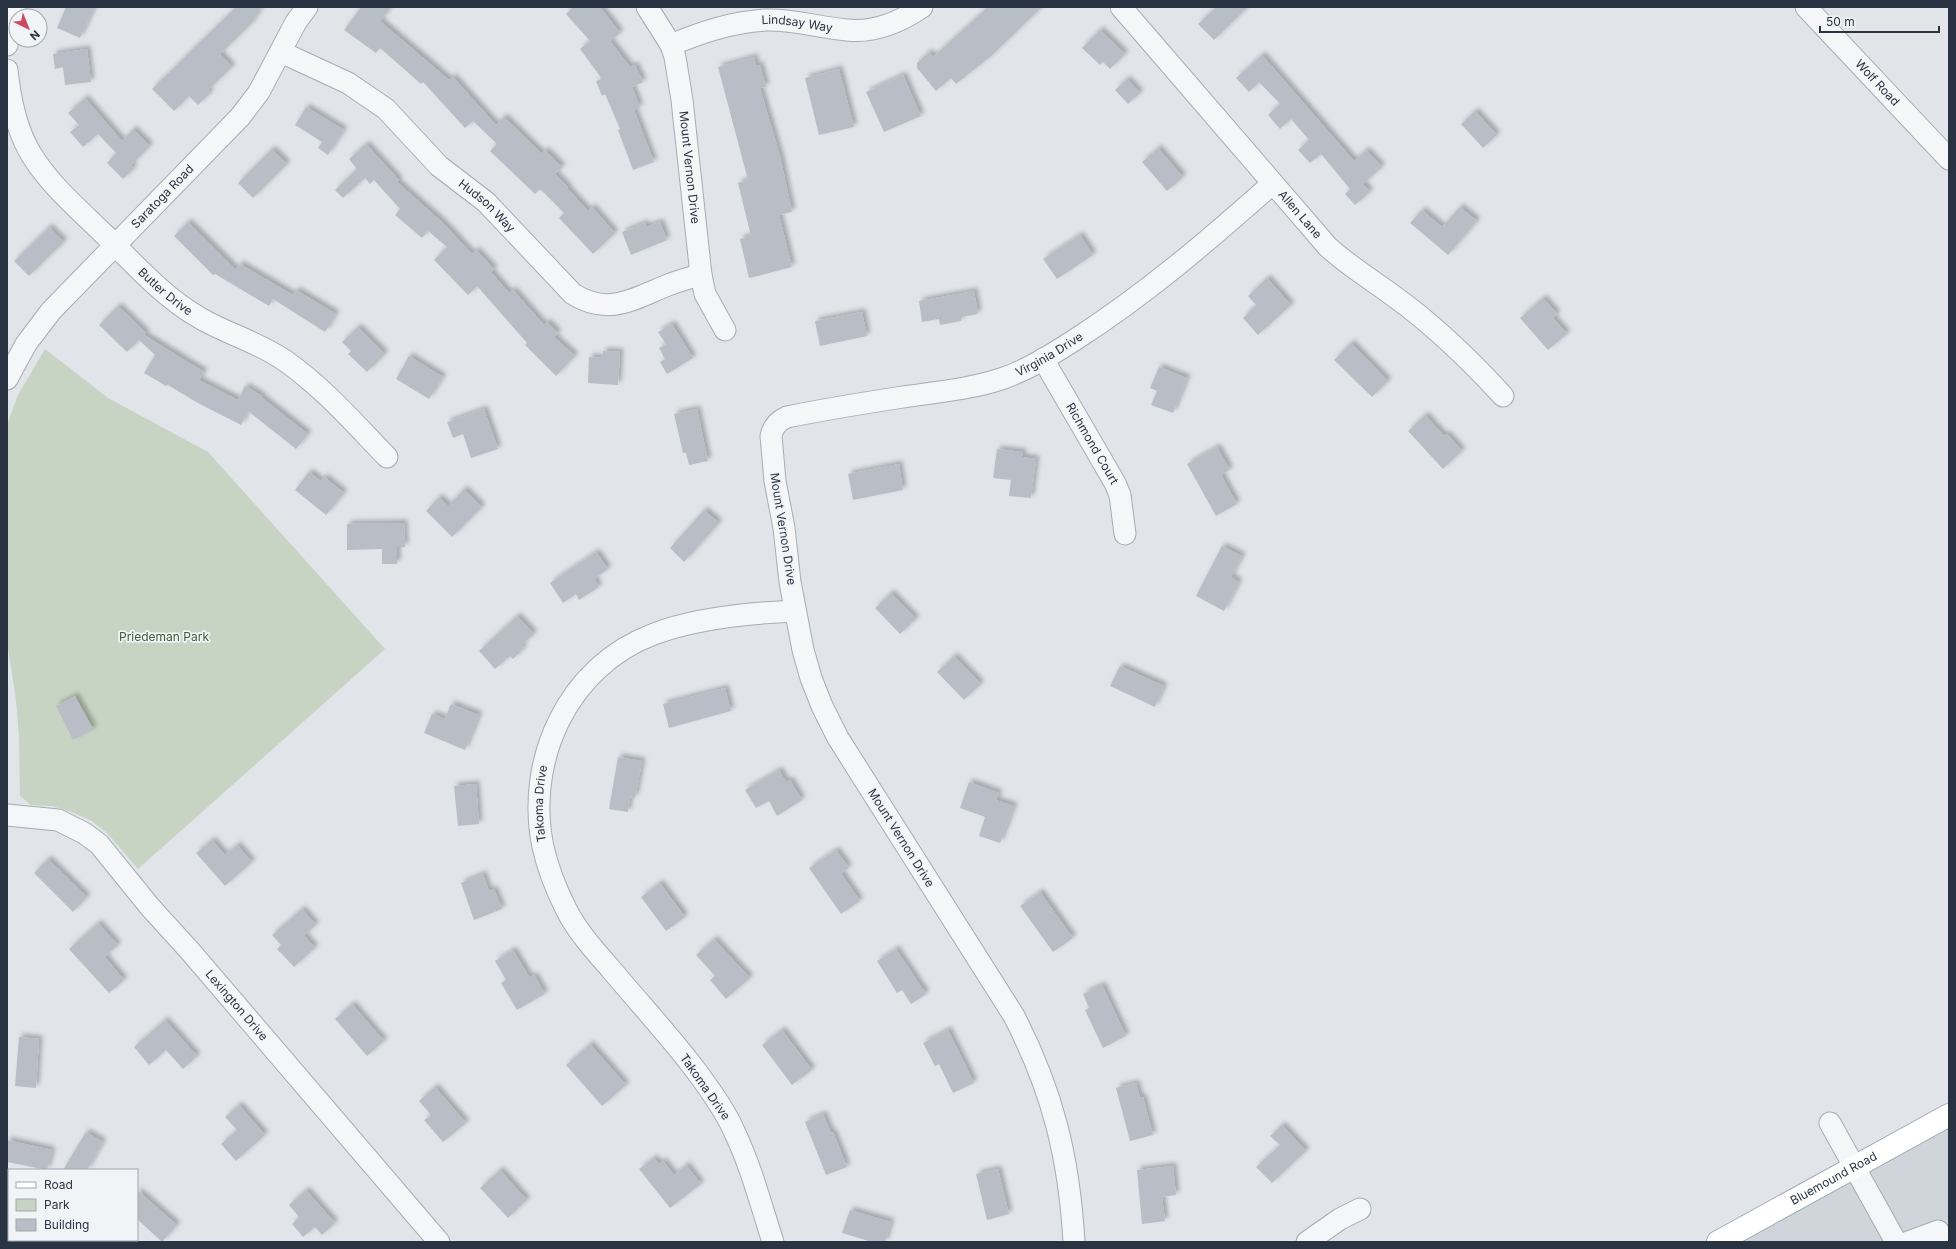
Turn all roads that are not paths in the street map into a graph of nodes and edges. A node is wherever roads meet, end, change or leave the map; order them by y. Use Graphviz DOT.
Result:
graph roads {
  1 [pos="15,7"];
  2 [pos="307,7"];
  3 [pos="647,7"];
  4 [pos="922,7"];
  5 [pos="1121,7"];
  6 [pos="1806,7"];
  7 [pos="7,42"];
  8 [pos="671,45"];
  9 [pos="281,52"];
  10 [pos="7,70"];
  11 [pos="1949,159"];
  12 [pos="1272,184"];
  13 [pos="114,244"];
  14 [pos="701,276"];
  15 [pos="726,330"];
  16 [pos="1043,359"];
  17 [pos="7,379"];
  18 [pos="1503,396"];
  19 [pos="779,421"];
  20 [pos="387,457"];
  21 [pos="1125,534"];
  22 [pos="795,611"];
  23 [pos="7,815"];
  24 [pos="1949,1114"];
  25 [pos="1830,1123"];
  26 [pos="1855,1168"];
  27 [pos="1360,1209"];
  28 [pos="1896,1241"];
  29 [pos="439,1242"];
  30 [pos="773,1242"];
  31 [pos="1074,1242"];
  32 [pos="1307,1242"];
  33 [pos="1718,1242"];
  34 [pos="1945,1242"];
  1 -- 7 [label="street"];
  2 -- 9 [label="street, Saratoga Road"];
  3 -- 8 [label="street, Mount Vernon Drive"];
  4 -- 8 [label="street, Lindsay Way"];
  5 -- 12 [label="street, Allen Lane"];
  6 -- 11 [label="street, Wolf Road"];
  8 -- 14 [label="street, Mount Vernon Drive"];
  9 -- 13 [label="street, Saratoga Road"];
  9 -- 14 [label="street, Hudson Way"];
  10 -- 13 [label="street, Butler Drive"];
  12 -- 16 [label="street, Virginia Drive"];
  12 -- 18 [label="street, Allen Lane"];
  13 -- 17 [label="street, Saratoga Road"];
  13 -- 20 [label="street, Butler Drive"];
  14 -- 15 [label="street, Mount Vernon Drive"];
  16 -- 19 [label="street, Virginia Drive"];
  16 -- 21 [label="street, Richmond Court"];
  19 -- 22 [label="street, Mount Vernon Drive"];
  22 -- 30 [label="street, Takoma Drive"];
  22 -- 31 [label="street, Mount Vernon Drive"];
  23 -- 29 [label="street, Lexington Drive"];
  24 -- 26 [label="main road, Bluemound Road"];
  25 -- 26 [label="street"];
  26 -- 28 [label="street"];
  26 -- 33 [label="main road, Bluemound Road"];
  27 -- 32 [label="street"];
  28 -- 34 [label="street"];
}
